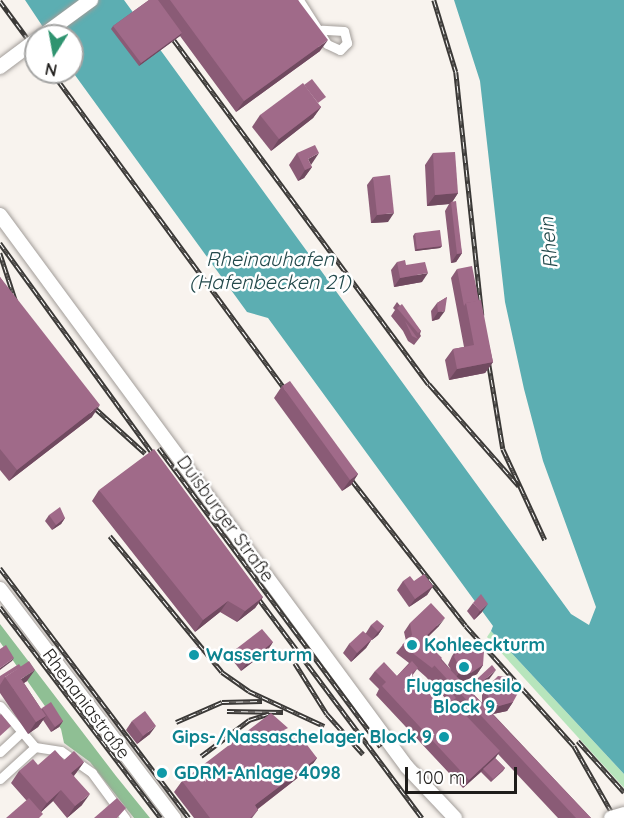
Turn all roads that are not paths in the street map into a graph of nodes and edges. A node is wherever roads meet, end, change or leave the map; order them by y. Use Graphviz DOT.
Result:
graph roads {
  1 [pos="91,0"];
  2 [pos="299,0"];
  3 [pos="58,24"];
  4 [pos="322,30"];
  5 [pos="24,49"];
  6 [pos="0,67"];
  7 [pos="0,215"];
  8 [pos="0,589"];
  9 [pos="0,706"];
  10 [pos="19,734"];
  11 [pos="35,747"];
  12 [pos="0,752"];
  13 [pos="0,779"];
  14 [pos="624,814"];
  15 [pos="125,818"];
  16 [pos="174,818"];
  17 [pos="455,818"];
  18 [pos="611,818"];
  1 -- 3 [label="street"];
  2 -- 4 [label="street"];
  5 -- 6 [label="street, bridge"];
  7 -- 17 [label="street, Duisburger Straße"];
  8 -- 16 [label="street, Rhenaniastraße"];
  9 -- 10 [label="street"];
  10 -- 11 [label="street"];
  10 -- 12 [label="street"];
  11 -- 13 [label="street"];
  11 -- 15 [label="street"];
  14 -- 18 [label="street, bridge"];
}
